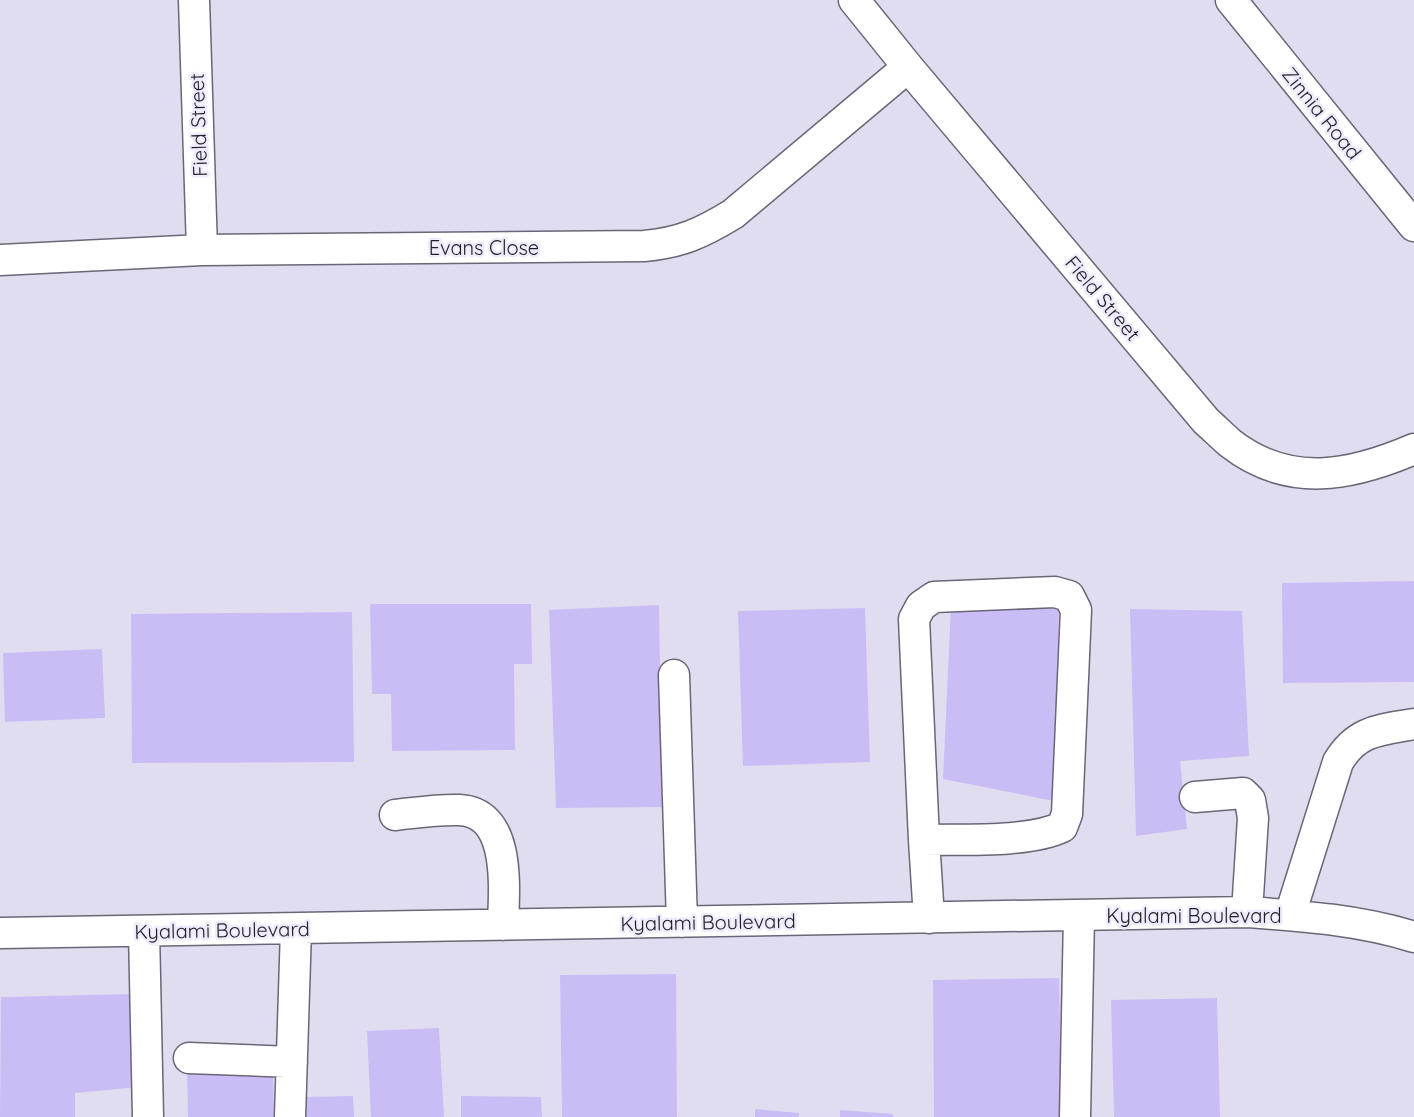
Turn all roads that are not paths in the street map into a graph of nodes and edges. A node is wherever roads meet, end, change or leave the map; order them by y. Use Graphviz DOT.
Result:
graph roads {
  1 [pos="194,0"];
  2 [pos="854,0"];
  3 [pos="1231,0"];
  4 [pos="908,67"];
  5 [pos="1414,226"];
  6 [pos="202,250"];
  7 [pos="0,260"];
  8 [pos="1414,449"];
  9 [pos="674,675"];
  10 [pos="1414,724"];
  11 [pos="1195,797"];
  12 [pos="394,815"];
  13 [pos="924,840"];
  14 [pos="1247,912"];
  15 [pos="1079,915"];
  16 [pos="1290,915"];
  17 [pos="929,918"];
  18 [pos="682,922"];
  19 [pos="503,925"];
  20 [pos="296,928"];
  21 [pos="144,931"];
  22 [pos="0,933"];
  23 [pos="1414,937"];
  24 [pos="189,1058"];
  25 [pos="292,1062"];
  26 [pos="148,1117"];
  27 [pos="290,1117"];
  28 [pos="1075,1117"];
  1 -- 6 [label="street, Field Street"];
  2 -- 4 [label="street, Field Street"];
  3 -- 5 [label="street, Zinnia Road"];
  4 -- 6 [label="street, Evans Close"];
  4 -- 8 [label="street, Field Street"];
  6 -- 7 [label="street, Evans Close"];
  9 -- 18 [label="street"];
  10 -- 16 [label="street"];
  11 -- 14 [label="street"];
  12 -- 19 [label="street"];
  13 -- 13 [label="street"];
  13 -- 17 [label="street"];
  14 -- 15 [label="street, Kyalami Boulevard"];
  14 -- 16 [label="street, Kyalami Boulevard"];
  15 -- 17 [label="street, Kyalami Boulevard"];
  15 -- 28 [label="street"];
  16 -- 23 [label="street, Kyalami Boulevard"];
  17 -- 18 [label="street, Kyalami Boulevard"];
  18 -- 19 [label="street, Kyalami Boulevard"];
  19 -- 20 [label="street, Kyalami Boulevard"];
  20 -- 21 [label="street, Kyalami Boulevard"];
  20 -- 25 [label="street"];
  21 -- 22 [label="street, Kyalami Boulevard"];
  21 -- 26 [label="street"];
  24 -- 25 [label="street"];
  25 -- 27 [label="street"];
}
